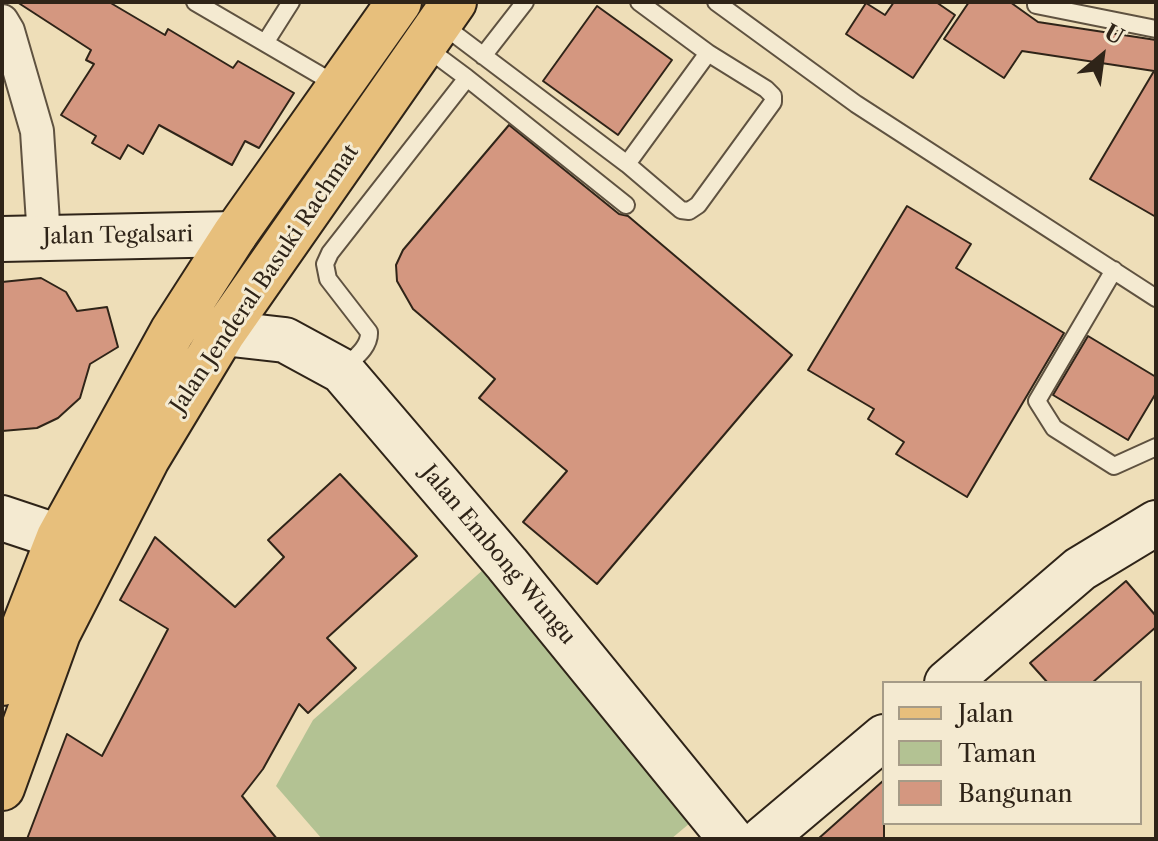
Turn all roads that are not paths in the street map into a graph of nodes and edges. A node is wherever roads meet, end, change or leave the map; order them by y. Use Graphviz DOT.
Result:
graph roads {
  1 [pos="195,2"];
  2 [pos="291,2"];
  3 [pos="399,2"];
  4 [pos="525,2"];
  5 [pos="639,2"];
  6 [pos="716,2"];
  7 [pos="1036,5"];
  8 [pos="2,21"];
  9 [pos="439,23"];
  10 [pos="1156,29"];
  11 [pos="265,43"];
  12 [pos="708,53"];
  13 [pos="483,56"];
  14 [pos="467,78"];
  15 [pos="339,86"];
  16 [pos="627,164"];
  17 [pos="626,205"];
  18 [pos="235,234"];
  19 [pos="23,238"];
  20 [pos="1114,270"];
  21 [pos="1156,298"];
  22 [pos="223,333"];
  23 [pos="342,371"];
  24 [pos="1156,447"];
  25 [pos="2,518"];
  26 [pos="1156,523"];
  27 [pos="59,537"];
  28 [pos="949,681"];
  29 [pos="2,683"];
  30 [pos="882,739"];
  31 [pos="2,788"];
  32 [pos="731,839"];
  33 [pos="763,839"];
  1 -- 11 [label="lane"];
  2 -- 11 [label="lane"];
  3 -- 15 [label="main road, Jalan Jenderal Basuki Rachmat"];
  4 -- 13 [label="lane"];
  5 -- 12 [label="lane"];
  6 -- 20 [label="lane"];
  7 -- 10 [label="lane"];
  8 -- 19 [label="street"];
  9 -- 13 [label="lane"];
  9 -- 14 [label="lane"];
  9 -- 22 [label="main road, Jalan Jenderal Basuki Rachmat"];
  11 -- 15 [label="lane"];
  12 -- 16 [label="lane"];
  12 -- 16 [label="lane"];
  13 -- 16 [label="lane"];
  14 -- 17 [label="lane"];
  14 -- 23 [label="lane"];
  15 -- 18 [label="main road, Jalan Jenderal Basuki Rachmat"];
  18 -- 19 [label="street, Jalan Tegalsari"];
  18 -- 27 [label="main road, Jalan Jenderal Basuki Rachmat"];
  20 -- 21 [label="lane"];
  20 -- 24 [label="lane"];
  22 -- 23 [label="street, Jalan Embong Wungu"];
  22 -- 31 [label="main road, Jalan Jenderal Basuki Rachmat"];
  23 -- 32 [label="street, Jalan Embong Wungu"];
  25 -- 27 [label="street"];
  26 -- 28 [label="street"];
  27 -- 29 [label="main road, Jalan Jenderal Basuki Rachmat"];
  30 -- 33 [label="street"];
}
